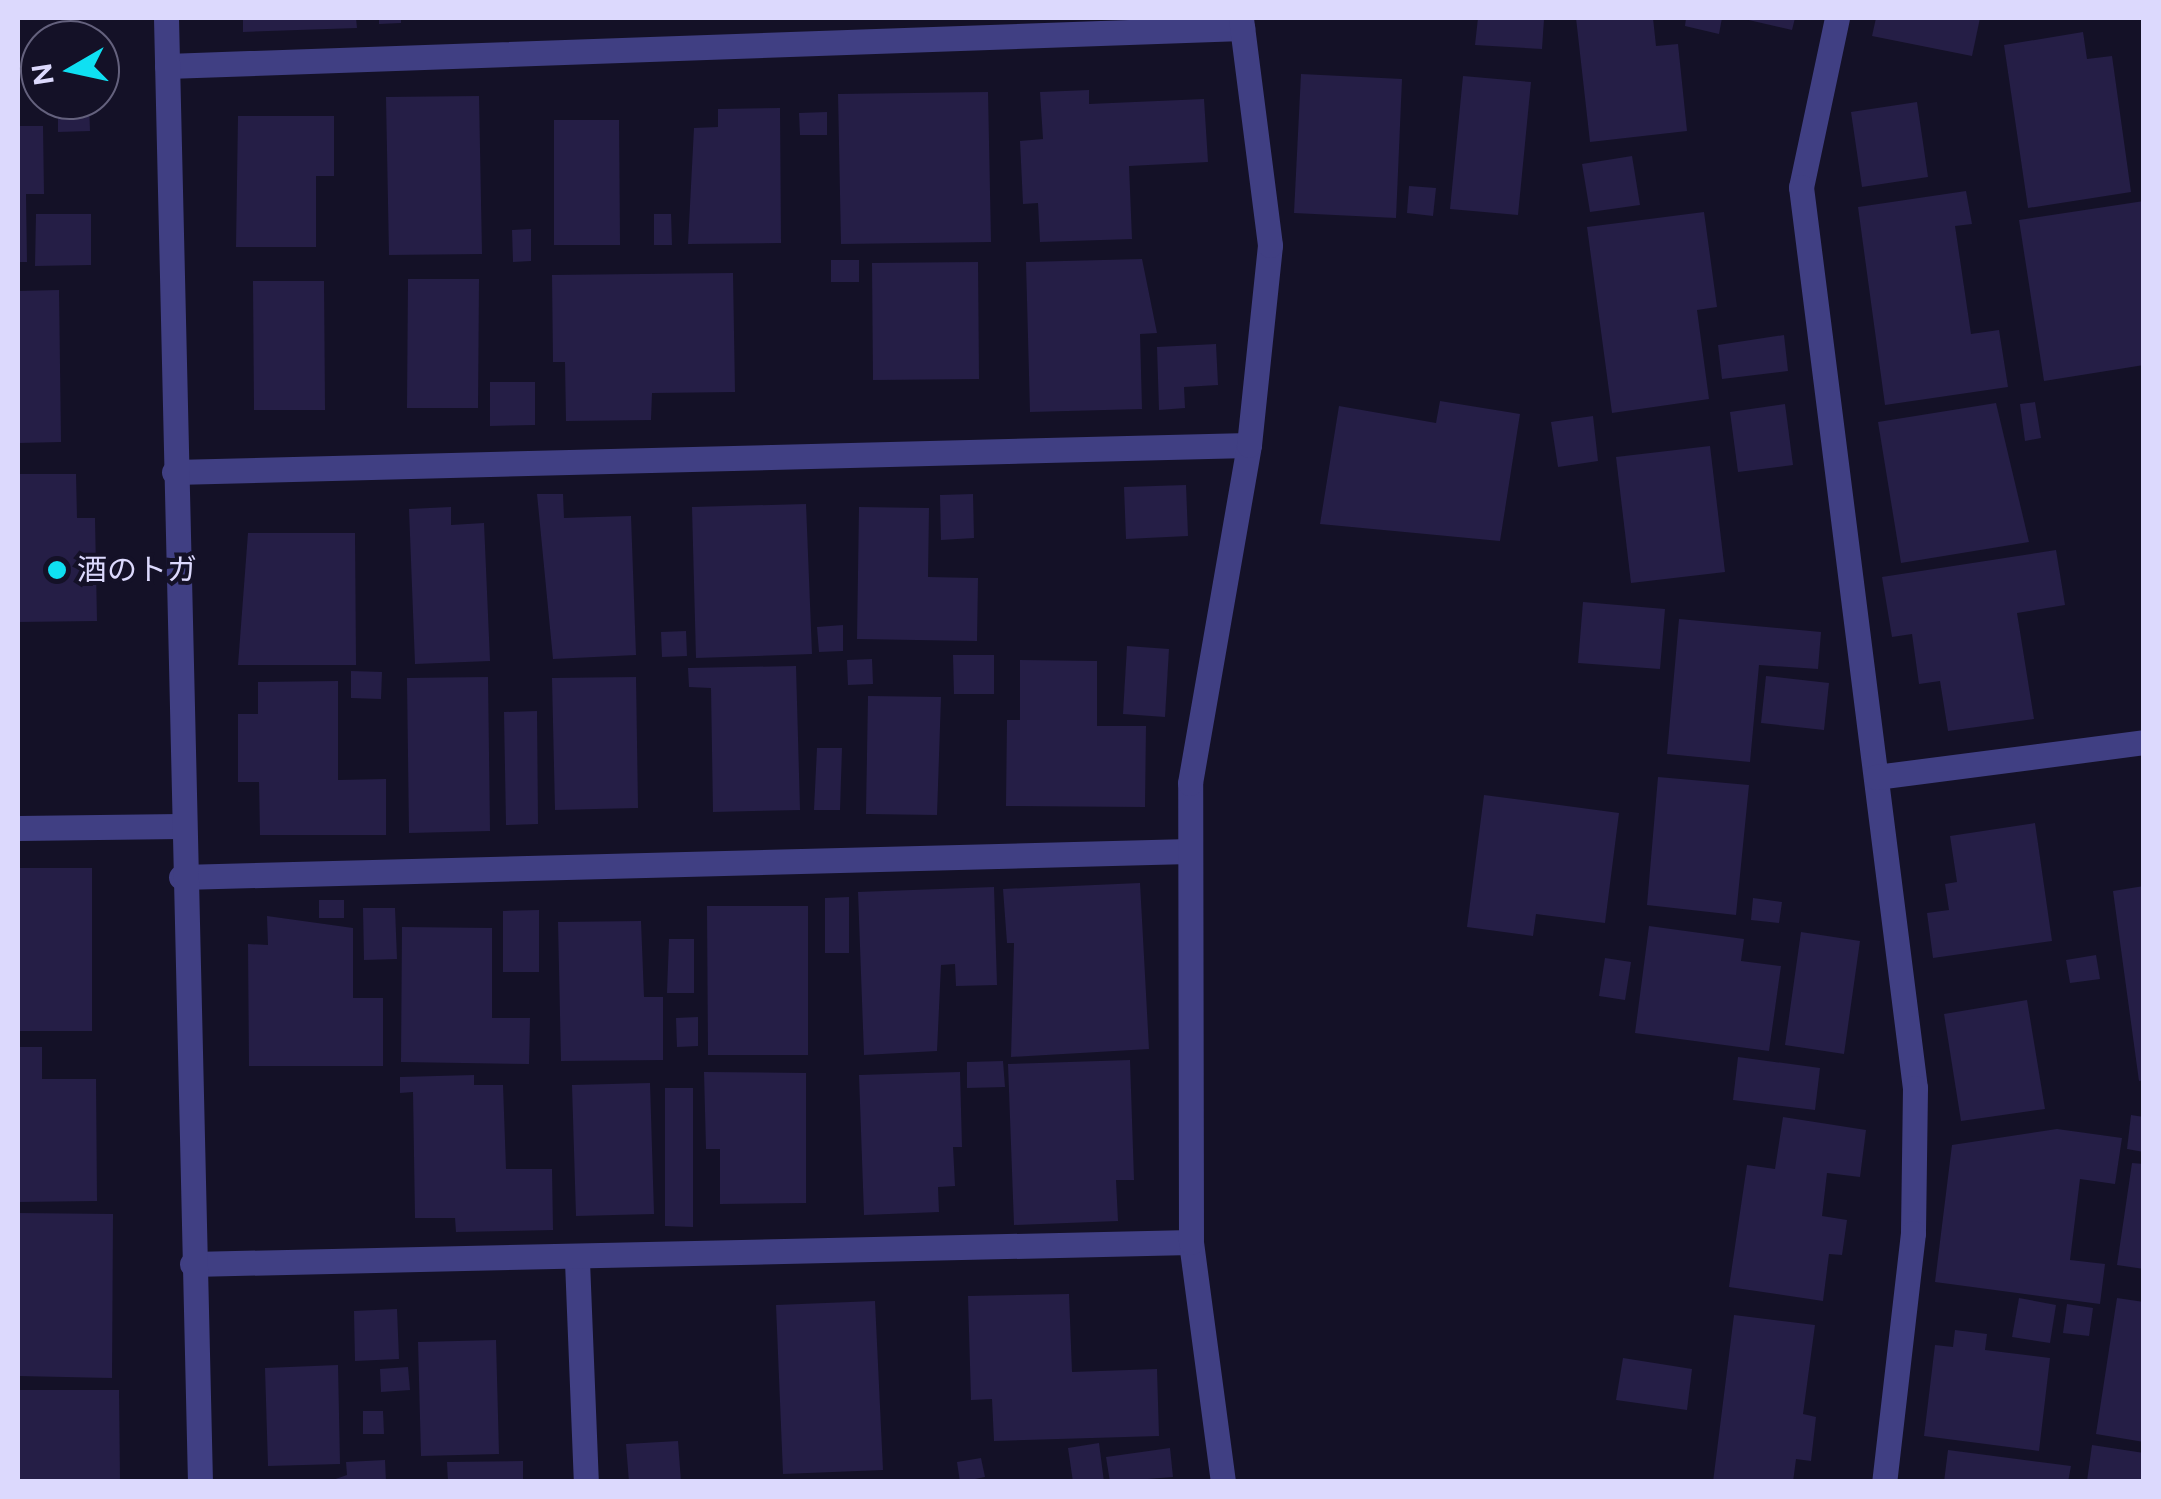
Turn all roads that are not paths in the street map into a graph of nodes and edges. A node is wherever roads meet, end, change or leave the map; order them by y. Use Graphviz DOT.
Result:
graph roads {
  1 [pos="166,18"];
  2 [pos="1837,18"];
  3 [pos="1241,23"];
  4 [pos="168,66"];
  5 [pos="1249,445"];
  6 [pos="174,472"];
  7 [pos="2144,742"];
  8 [pos="1876,777"];
  9 [pos="180,826"];
  10 [pos="18,828"];
  11 [pos="1190,851"];
  12 [pos="181,877"];
  13 [pos="1191,1242"];
  14 [pos="577,1261"];
  15 [pos="192,1264"];
  16 [pos="200,1482"];
  17 [pos="586,1482"];
  18 [pos="1223,1482"];
  19 [pos="1884,1482"];
  1 -- 4 [label="street"];
  2 -- 8 [label="street"];
  3 -- 4 [label="street"];
  3 -- 5 [label="street"];
  4 -- 6 [label="street"];
  5 -- 6 [label="street"];
  5 -- 11 [label="street"];
  6 -- 9 [label="street"];
  7 -- 8 [label="street"];
  8 -- 19 [label="street"];
  9 -- 10 [label="street"];
  9 -- 12 [label="street"];
  11 -- 12 [label="street"];
  11 -- 13 [label="street"];
  12 -- 15 [label="street"];
  13 -- 14 [label="street"];
  13 -- 18 [label="street"];
  14 -- 15 [label="street"];
  14 -- 17 [label="street"];
  15 -- 16 [label="street"];
}
